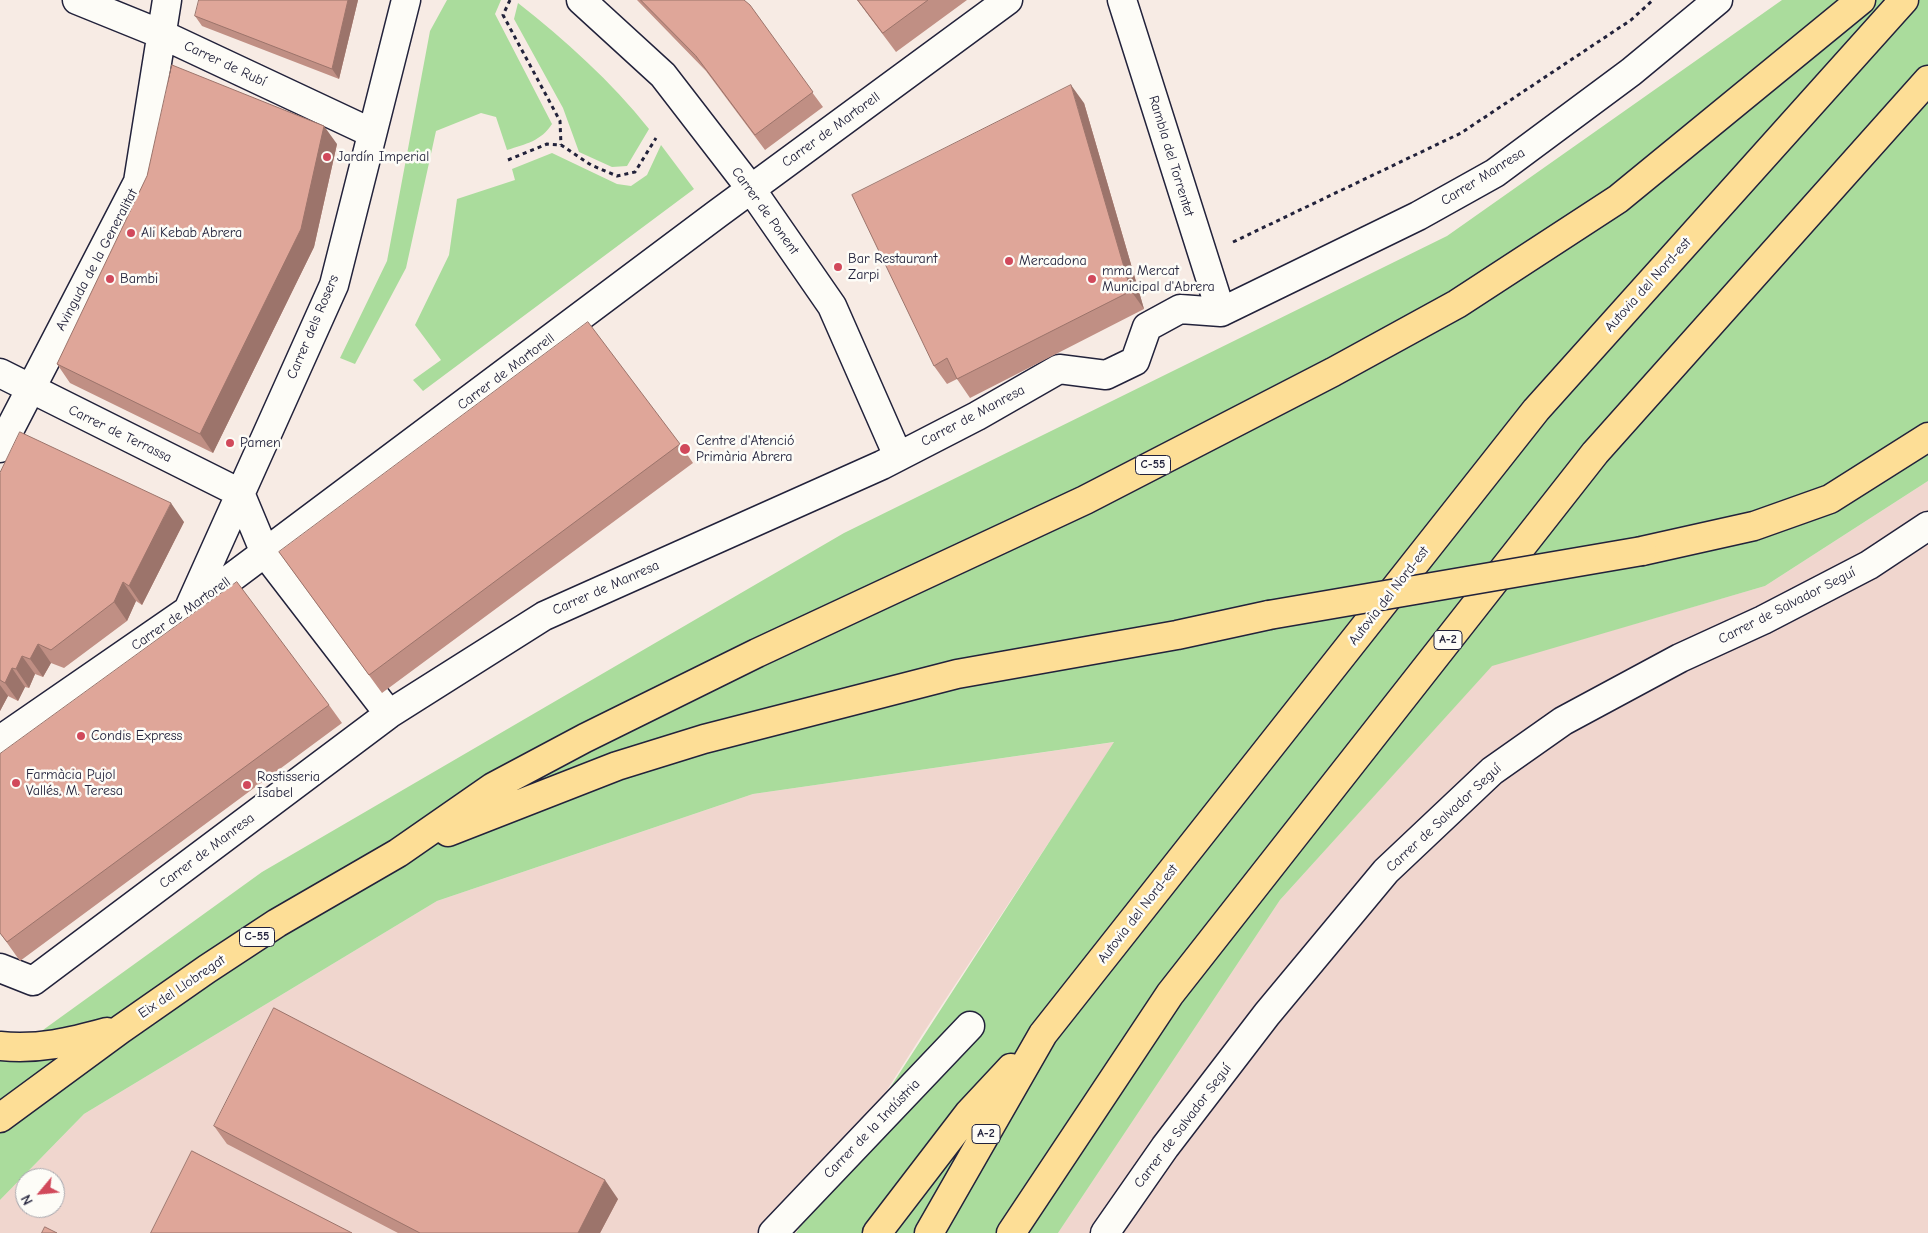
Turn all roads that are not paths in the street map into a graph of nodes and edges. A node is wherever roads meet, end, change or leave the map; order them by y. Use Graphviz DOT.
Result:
graph roads {
  1 [pos="76,0"];
  2 [pos="168,0"];
  3 [pos="406,0"];
  4 [pos="581,0"];
  5 [pos="1008,0"];
  6 [pos="1122,0"];
  7 [pos="1718,0"];
  8 [pos="1861,0"];
  9 [pos="1904,0"];
  10 [pos="161,34"];
  11 [pos="1928,80"];
  12 [pos="372,133"];
  13 [pos="751,189"];
  14 [pos="1221,312"];
  15 [pos="0,374"];
  16 [pos="30,389"];
  17 [pos="1928,437"];
  18 [pos="0,448"];
  19 [pos="898,456"];
  20 [pos="240,493"];
  21 [pos="1928,526"];
  22 [pos="265,554"];
  23 [pos="187,612"];
  24 [pos="389,714"];
  25 [pos="0,740"];
  26 [pos="398,853"];
  27 [pos="0,968"];
  28 [pos="970,1026"];
  29 [pos="121,1029"];
  30 [pos="1043,1034"];
  31 [pos="0,1046"];
  32 [pos="1,1118"];
  33 [pos="773,1233"];
  34 [pos="877,1233"];
  35 [pos="929,1233"];
  36 [pos="1011,1233"];
  37 [pos="1105,1233"];
  1 -- 10 [label="street, Carrer de Rubí"];
  2 -- 10 [label="street, Avinguda de la Generalitat"];
  3 -- 12 [label="street, Carrer dels Rosers"];
  4 -- 13 [label="street, Carrer de Ponent"];
  5 -- 13 [label="street, Carrer de Martorell"];
  6 -- 14 [label="street, Rambla del Torrentet"];
  7 -- 14 [label="street, Carrer Manresa"];
  8 -- 26 [label="highway, C-55"];
  9 -- 30 [label="highway, Autovia del Nord-est / A-2"];
  10 -- 12 [label="street, Carrer de Rubí"];
  10 -- 16 [label="street, Avinguda de la Generalitat"];
  11 -- 36 [label="highway, A-2"];
  12 -- 20 [label="street, Carrer dels Rosers"];
  13 -- 19 [label="street, Carrer de Ponent"];
  13 -- 22 [label="street, Carrer de Martorell"];
  14 -- 19 [label="street, Carrer de Manresa"];
  15 -- 16 [label="street, Carrer de Terrassa"];
  16 -- 18 [label="street, Avinguda de la Generalitat"];
  16 -- 20 [label="street, Carrer de Terrassa"];
  17 -- 26 [label="highway, bridge"];
  19 -- 24 [label="street, Carrer de Manresa"];
  20 -- 22 [label="street"];
  20 -- 23 [label="street, Carrer dels Rosers"];
  21 -- 37 [label="street, Carrer de Salvador Seguí"];
  22 -- 23 [label="street, Carrer de Martorell"];
  22 -- 24 [label="street"];
  23 -- 25 [label="street, Carrer de Martorell"];
  24 -- 27 [label="street, Carrer de Manresa"];
  26 -- 29 [label="highway, Eix del Llobregat / C-55"];
  28 -- 33 [label="street, Carrer de la Indústria"];
  29 -- 31 [label="highway"];
  29 -- 32 [label="highway, Eix del Llobregat / C-55"];
  30 -- 34 [label="highway"];
  30 -- 35 [label="highway, Autovia del Nord-est / A-2"];
}
